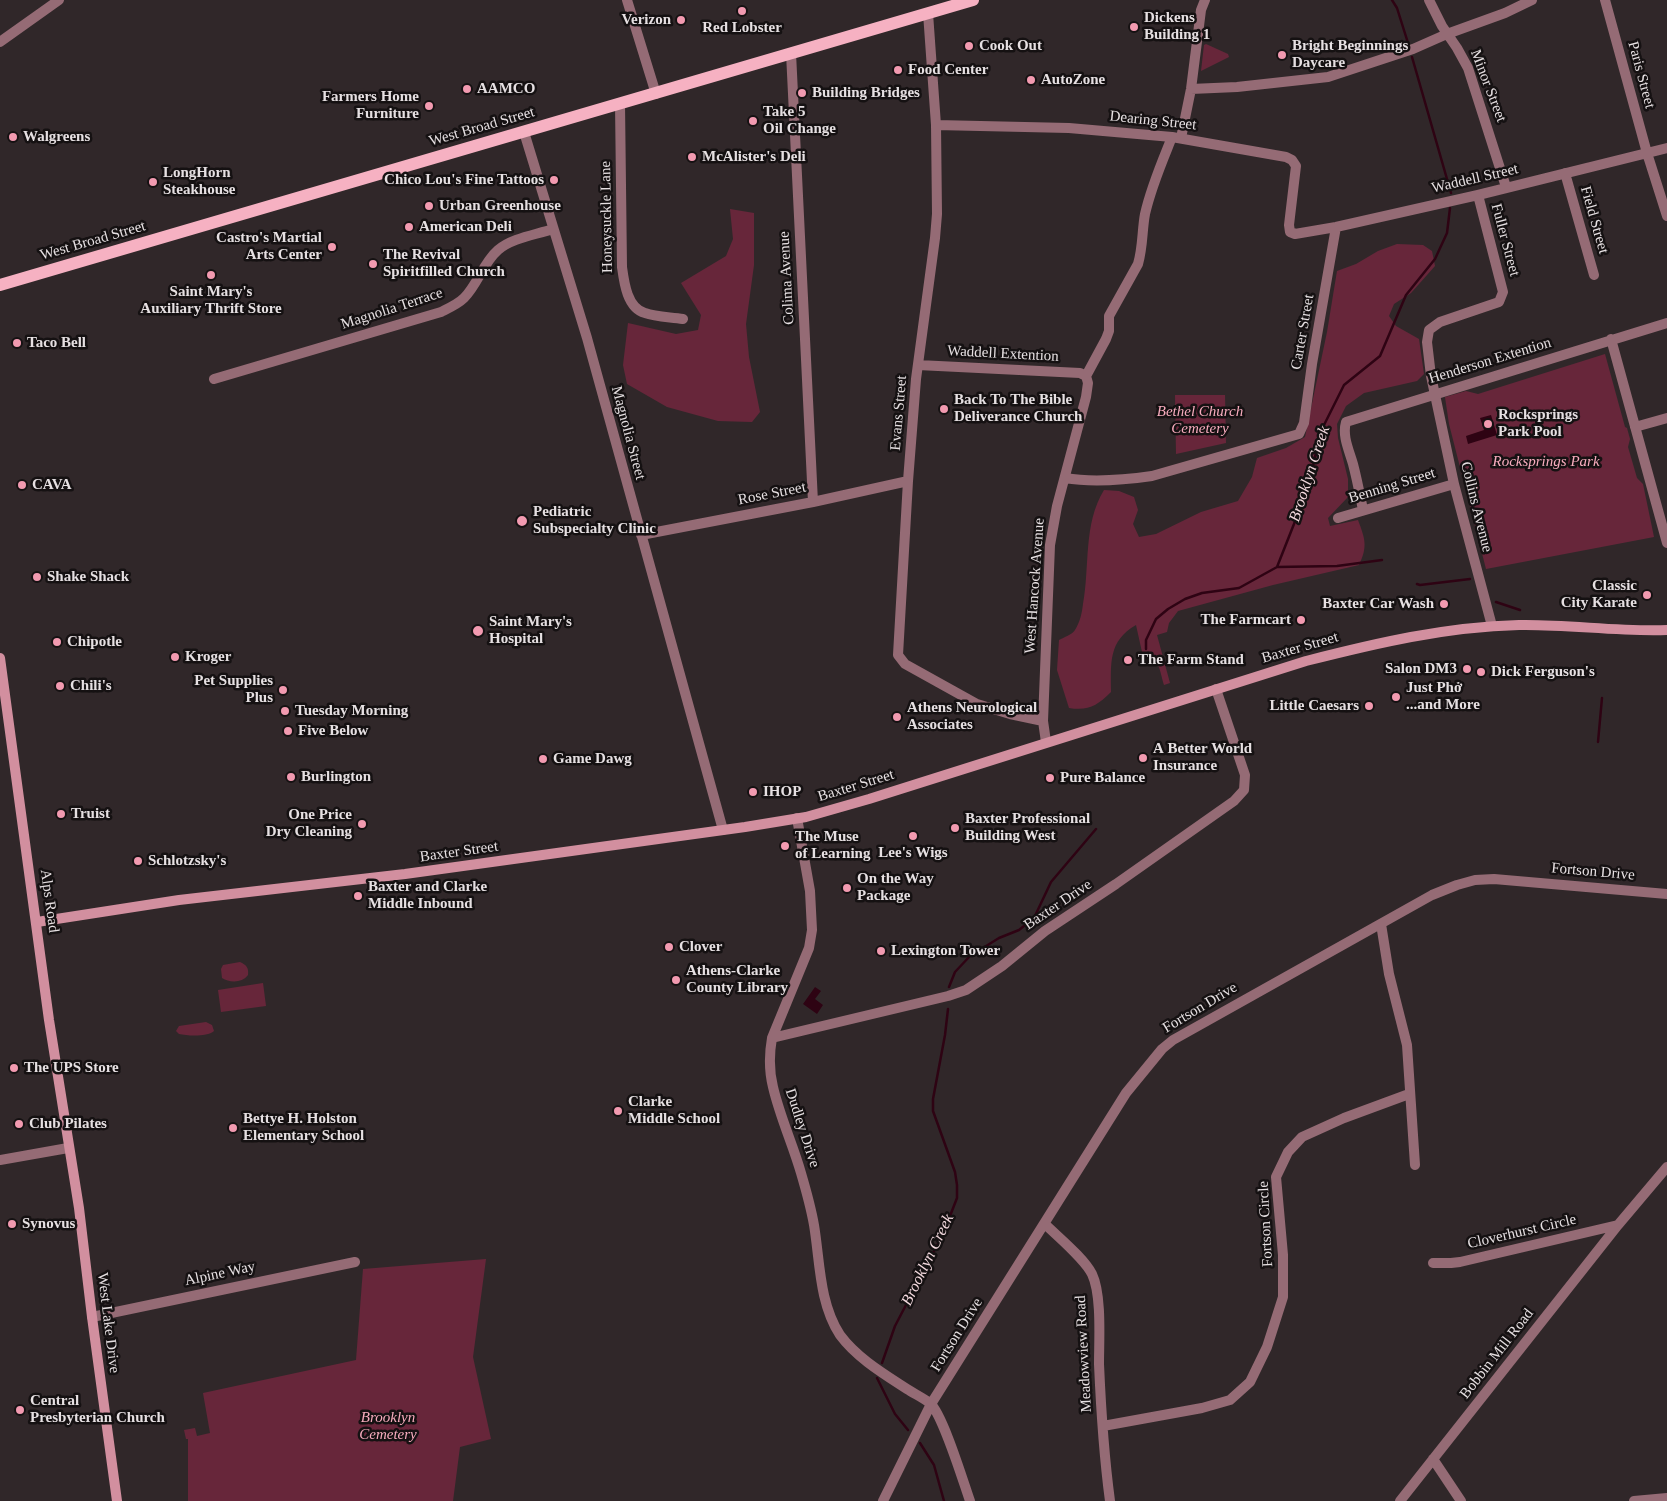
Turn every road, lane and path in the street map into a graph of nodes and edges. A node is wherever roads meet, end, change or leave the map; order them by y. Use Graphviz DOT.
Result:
graph roads {
  1 [pos="59,0"];
  2 [pos="628,0"];
  3 [pos="973,0"];
  4 [pos="1205,0"];
  5 [pos="1430,0"];
  6 [pos="1532,0"];
  7 [pos="1605,0"];
  8 [pos="928,13"];
  9 [pos="1447,34"];
  10 [pos="0,42"];
  11 [pos="792,53"];
  12 [pos="1192,90"];
  13 [pos="656,94"];
  14 [pos="620,104"];
  15 [pos="936,126"];
  16 [pos="524,132"];
  17 [pos="1176,137"];
  18 [pos="1667,148"];
  19 [pos="1647,153"];
  20 [pos="1565,173"];
  21 [pos="1506,187"];
  22 [pos="1478,194"];
  23 [pos="1667,216"];
  24 [pos="1336,227"];
  25 [pos="553,229"];
  26 [pos="1290,232"];
  27 [pos="1594,275"];
  28 [pos="0,285"];
  29 [pos="683,319"];
  30 [pos="1667,323"];
  31 [pos="1611,339"];
  32 [pos="918,365"];
  33 [pos="1086,376"];
  34 [pos="214,379"];
  35 [pos="1435,394"];
  36 [pos="1667,418"];
  37 [pos="1635,427"];
  38 [pos="1066,478"];
  39 [pos="908,481"];
  40 [pos="1454,484"];
  41 [pos="813,502"];
  42 [pos="1363,510"];
  43 [pos="1338,518"];
  44 [pos="1664,520"];
  45 [pos="641,534"];
  46 [pos="1667,543"];
  47 [pos="1492,626"];
  48 [pos="1667,630"];
  49 [pos="0,658"];
  50 [pos="1216,689"];
  51 [pos="1043,721"];
  52 [pos="1046,742"];
  53 [pos="798,818"];
  54 [pos="723,830"];
  55 [pos="1667,894"];
  56 [pos="37,922"];
  57 [pos="1381,924"];
  58 [pos="772,1038"];
  59 [pos="1409,1094"];
  60 [pos="68,1148"];
  61 [pos="0,1160"];
  62 [pos="1415,1165"];
  63 [pos="1667,1167"];
  64 [pos="1045,1224"];
  65 [pos="1618,1225"];
  66 [pos="355,1262"];
  67 [pos="1432,1262"];
  68 [pos="92,1316"];
  69 [pos="931,1404"];
  70 [pos="1103,1426"];
  71 [pos="1434,1459"];
  72 [pos="1667,1498"];
  73 [pos="117,1501"];
  74 [pos="883,1501"];
  75 [pos="970,1501"];
  76 [pos="1110,1501"];
  77 [pos="1400,1501"];
  78 [pos="1461,1501"];
  79 [pos="1634,1501"];
  1 -- 10 [label="street"];
  2 -- 13 [label="street"];
  3 -- 8 [label="main road, West Broad Street"];
  4 -- 12 [label="street"];
  5 -- 9 [label="street, Minor Street"];
  6 -- 9 [label="street"];
  7 -- 19 [label="street, Paris Street"];
  8 -- 11 [label="main road, West Broad Street"];
  8 -- 15 [label="street, Evans Street"];
  9 -- 12 [label="street"];
  9 -- 21 [label="street, Minor Street"];
  11 -- 13 [label="main road, West Broad Street"];
  11 -- 41 [label="street, Colima Avenue"];
  12 -- 17 [label="street"];
  13 -- 14 [label="main road, West Broad Street"];
  14 -- 16 [label="main road, West Broad Street"];
  14 -- 29 [label="street, Honeysuckle Lane"];
  15 -- 17 [label="street, Dearing Street"];
  15 -- 32 [label="street, Evans Street"];
  16 -- 25 [label="street, Magnolia Street"];
  16 -- 28 [label="main road, West Broad Street"];
  17 -- 26 [label="street, Dearing Street"];
  17 -- 33 [label="street"];
  18 -- 19 [label="street, Waddell Street"];
  19 -- 20 [label="street, Waddell Street"];
  19 -- 23 [label="street, Paris Street"];
  20 -- 21 [label="street, Waddell Street"];
  20 -- 27 [label="street, Field Street"];
  21 -- 22 [label="street, Waddell Street"];
  22 -- 24 [label="street, Waddell Street"];
  22 -- 35 [label="street, Fuller Street"];
  24 -- 26 [label="street, Waddell Street"];
  24 -- 38 [label="street, Carter Street"];
  25 -- 34 [label="street, Magnolia Terrace"];
  25 -- 45 [label="street, Magnolia Street"];
  30 -- 31 [label="street, Henderson Extention"];
  31 -- 35 [label="street, Henderson Extention"];
  31 -- 37 [label="street"];
  32 -- 33 [label="street, Waddell Extention"];
  32 -- 39 [label="street, Evans Street"];
  33 -- 38 [label="street, West Hancock Avenue"];
  35 -- 40 [label="street, Collins Avenue"];
  35 -- 42 [label="street, Henderson Extention"];
  36 -- 37 [label="street"];
  37 -- 44 [label="street"];
  38 -- 51 [label="street, West Hancock Avenue"];
  39 -- 41 [label="street, Rose Street"];
  39 -- 51 [label="street, Evans Street"];
  40 -- 42 [label="street, Benning Street"];
  40 -- 47 [label="street, Collins Avenue"];
  41 -- 45 [label="street, Rose Street"];
  42 -- 43 [label="street, Benning Street"];
  44 -- 46 [label="street"];
  45 -- 54 [label="street, Magnolia Street"];
  47 -- 48 [label="main road, Baxter Street"];
  47 -- 50 [label="main road, Baxter Street"];
  49 -- 56 [label="main road, Alps Road"];
  50 -- 52 [label="main road, Baxter Street"];
  50 -- 58 [label="street, Baxter Drive"];
  51 -- 52 [label="street, West Hancock Avenue"];
  52 -- 53 [label="main road, Baxter Street"];
  53 -- 54 [label="main road, Baxter Street"];
  53 -- 58 [label="street, Dudley Drive"];
  54 -- 56 [label="main road, Baxter Street"];
  55 -- 57 [label="street, Fortson Drive"];
  56 -- 60 [label="main road, Alps Road"];
  57 -- 59 [label="street"];
  57 -- 64 [label="street, Fortson Drive"];
  58 -- 69 [label="street, Dudley Drive"];
  59 -- 62 [label="street"];
  59 -- 70 [label="street, Fortson Circle"];
  60 -- 61 [label="street"];
  60 -- 68 [label="main road, West Lake Drive"];
  63 -- 65 [label="street, Bobbin Mill Road"];
  64 -- 69 [label="street, Fortson Drive"];
  64 -- 70 [label="street, Meadowview Road"];
  65 -- 67 [label="street, Cloverhurst Circle"];
  65 -- 71 [label="street, Bobbin Mill Road"];
  66 -- 68 [label="street, Alpine Way"];
  68 -- 73 [label="main road, West Lake Drive"];
  69 -- 74 [label="street, Fortson Drive"];
  69 -- 75 [label="street"];
  70 -- 76 [label="street, Meadowview Road"];
  71 -- 77 [label="street, Bobbin Mill Road"];
  71 -- 78 [label="street"];
  72 -- 79 [label="street"];
}
